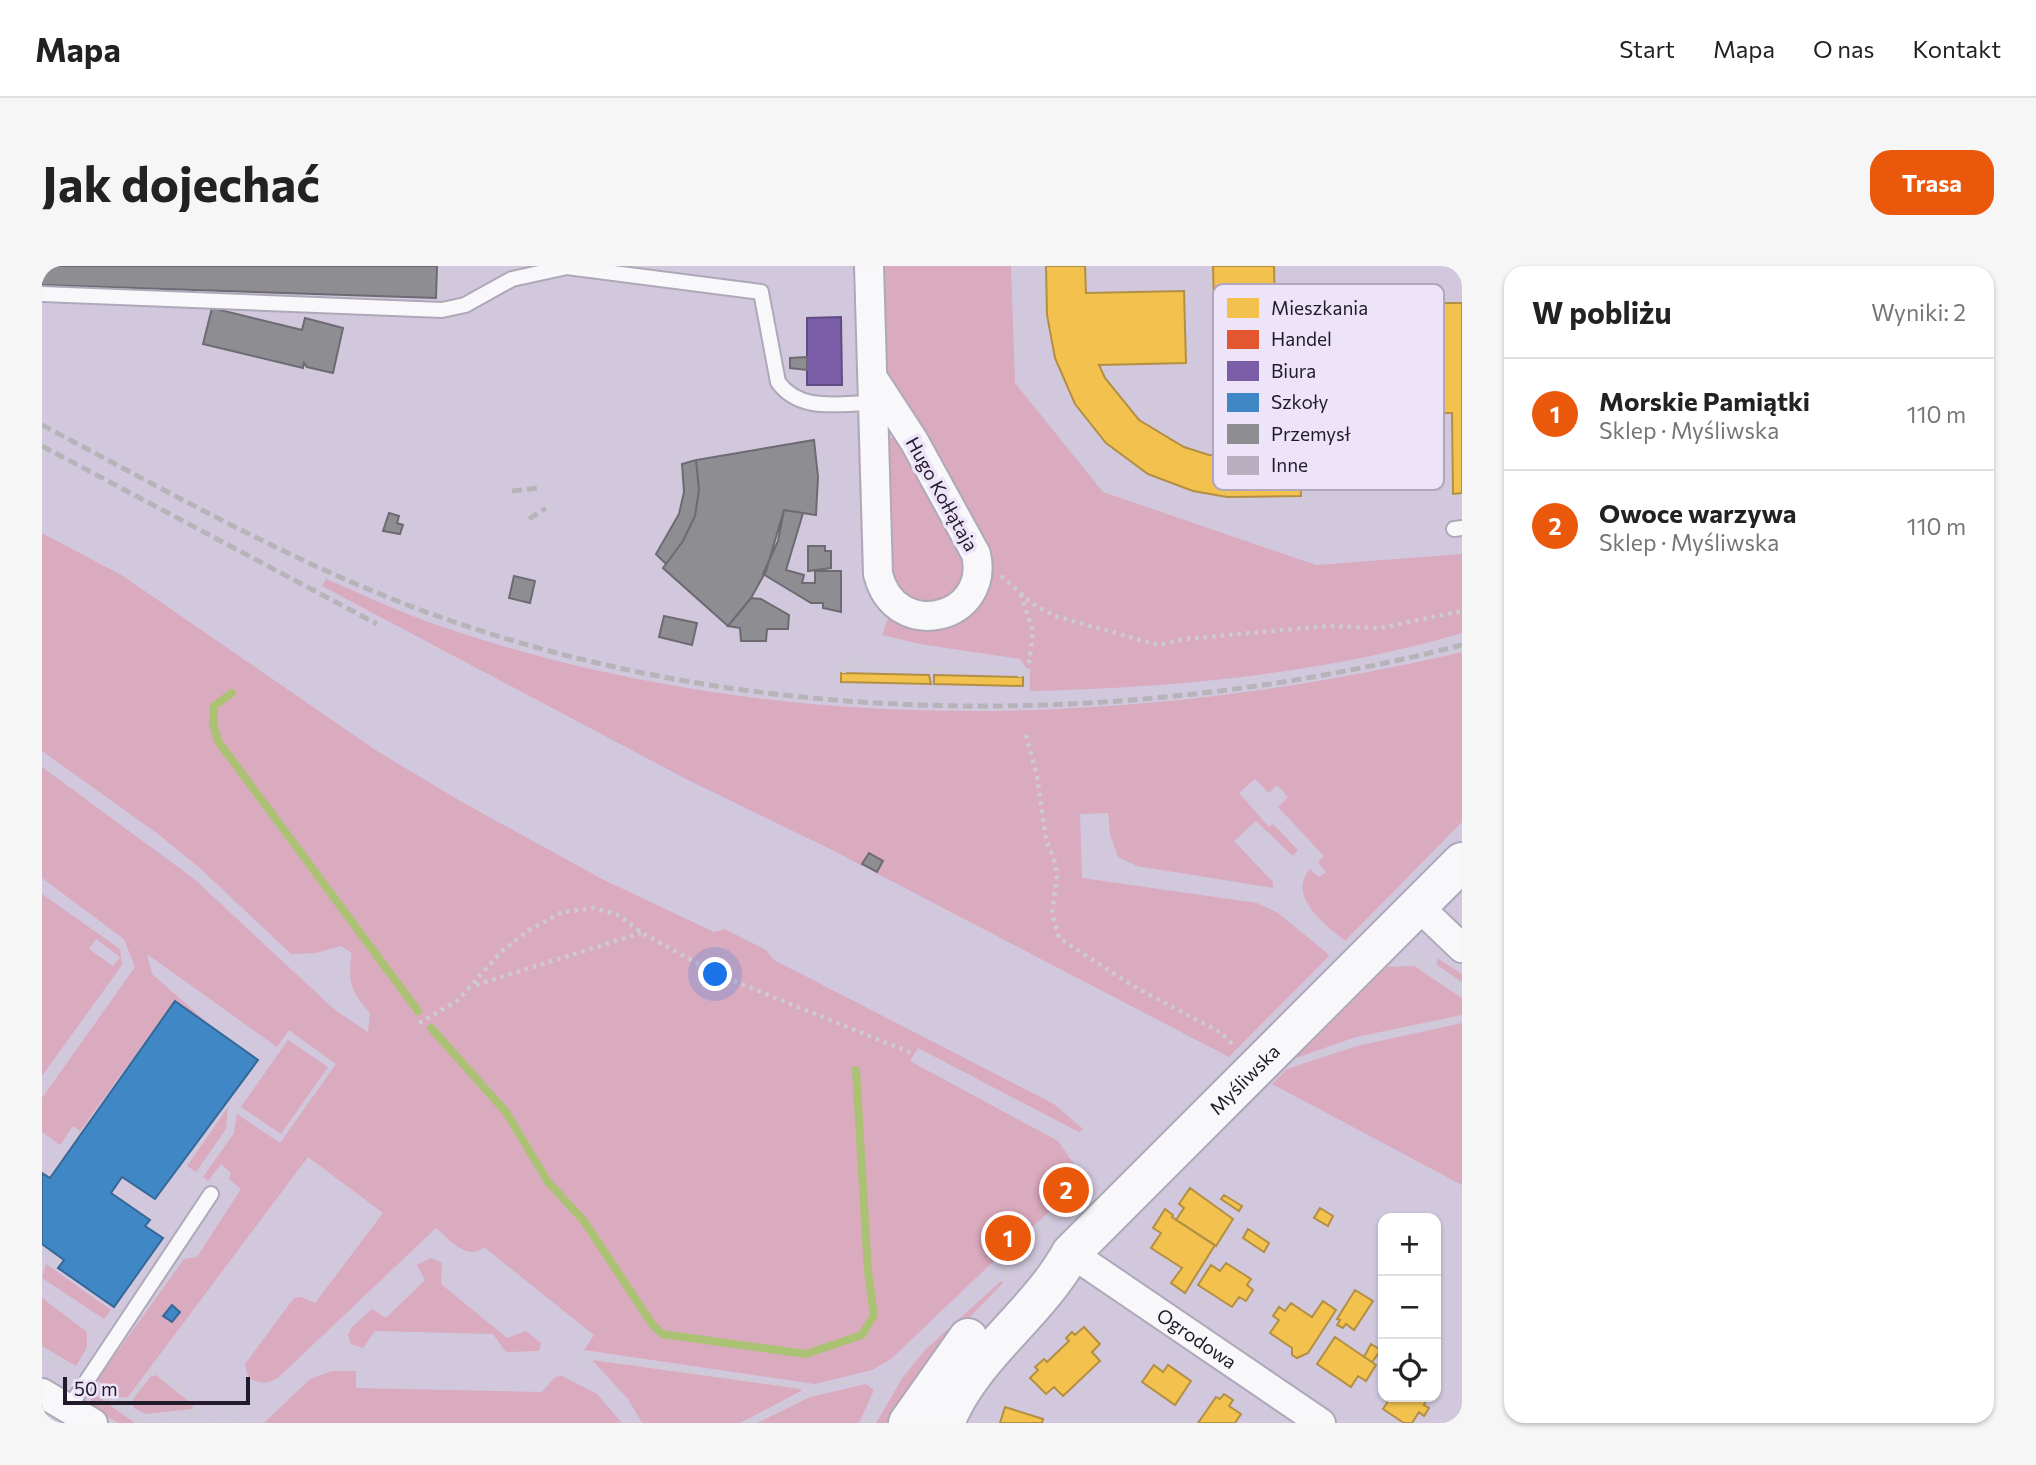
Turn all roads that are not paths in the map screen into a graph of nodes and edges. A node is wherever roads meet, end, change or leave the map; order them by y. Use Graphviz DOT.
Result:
graph roads {
  1 [pos="869,266"];
  2 [pos="42,293"];
  3 [pos="873,390"];
  4 [pos="1462,862"];
  5 [pos="1418,906"];
  6 [pos="1462,948"];
  7 [pos="211,1194"];
  8 [pos="1071,1253"];
  9 [pos="42,1393"];
  10 [pos="68,1409"];
  11 [pos="93,1423"];
  12 [pos="908,1423"];
  13 [pos="945,1423"];
  14 [pos="1321,1423"];
  1 -- 3 [label="street, Hugo Kołłątaja"];
  2 -- 3 [label="lane"];
  3 -- 3 [label="street, Hugo Kołłątaja"];
  4 -- 5 [label="street, Myśliwska"];
  5 -- 6 [label="street"];
  5 -- 8 [label="street, Myśliwska"];
  7 -- 10 [label="lane"];
  8 -- 12 [label="street, Myśliwska"];
  8 -- 13 [label="street, Myśliwska"];
  8 -- 14 [label="street, Ogrodowa"];
  9 -- 10 [label="street"];
  10 -- 11 [label="street"];
}
